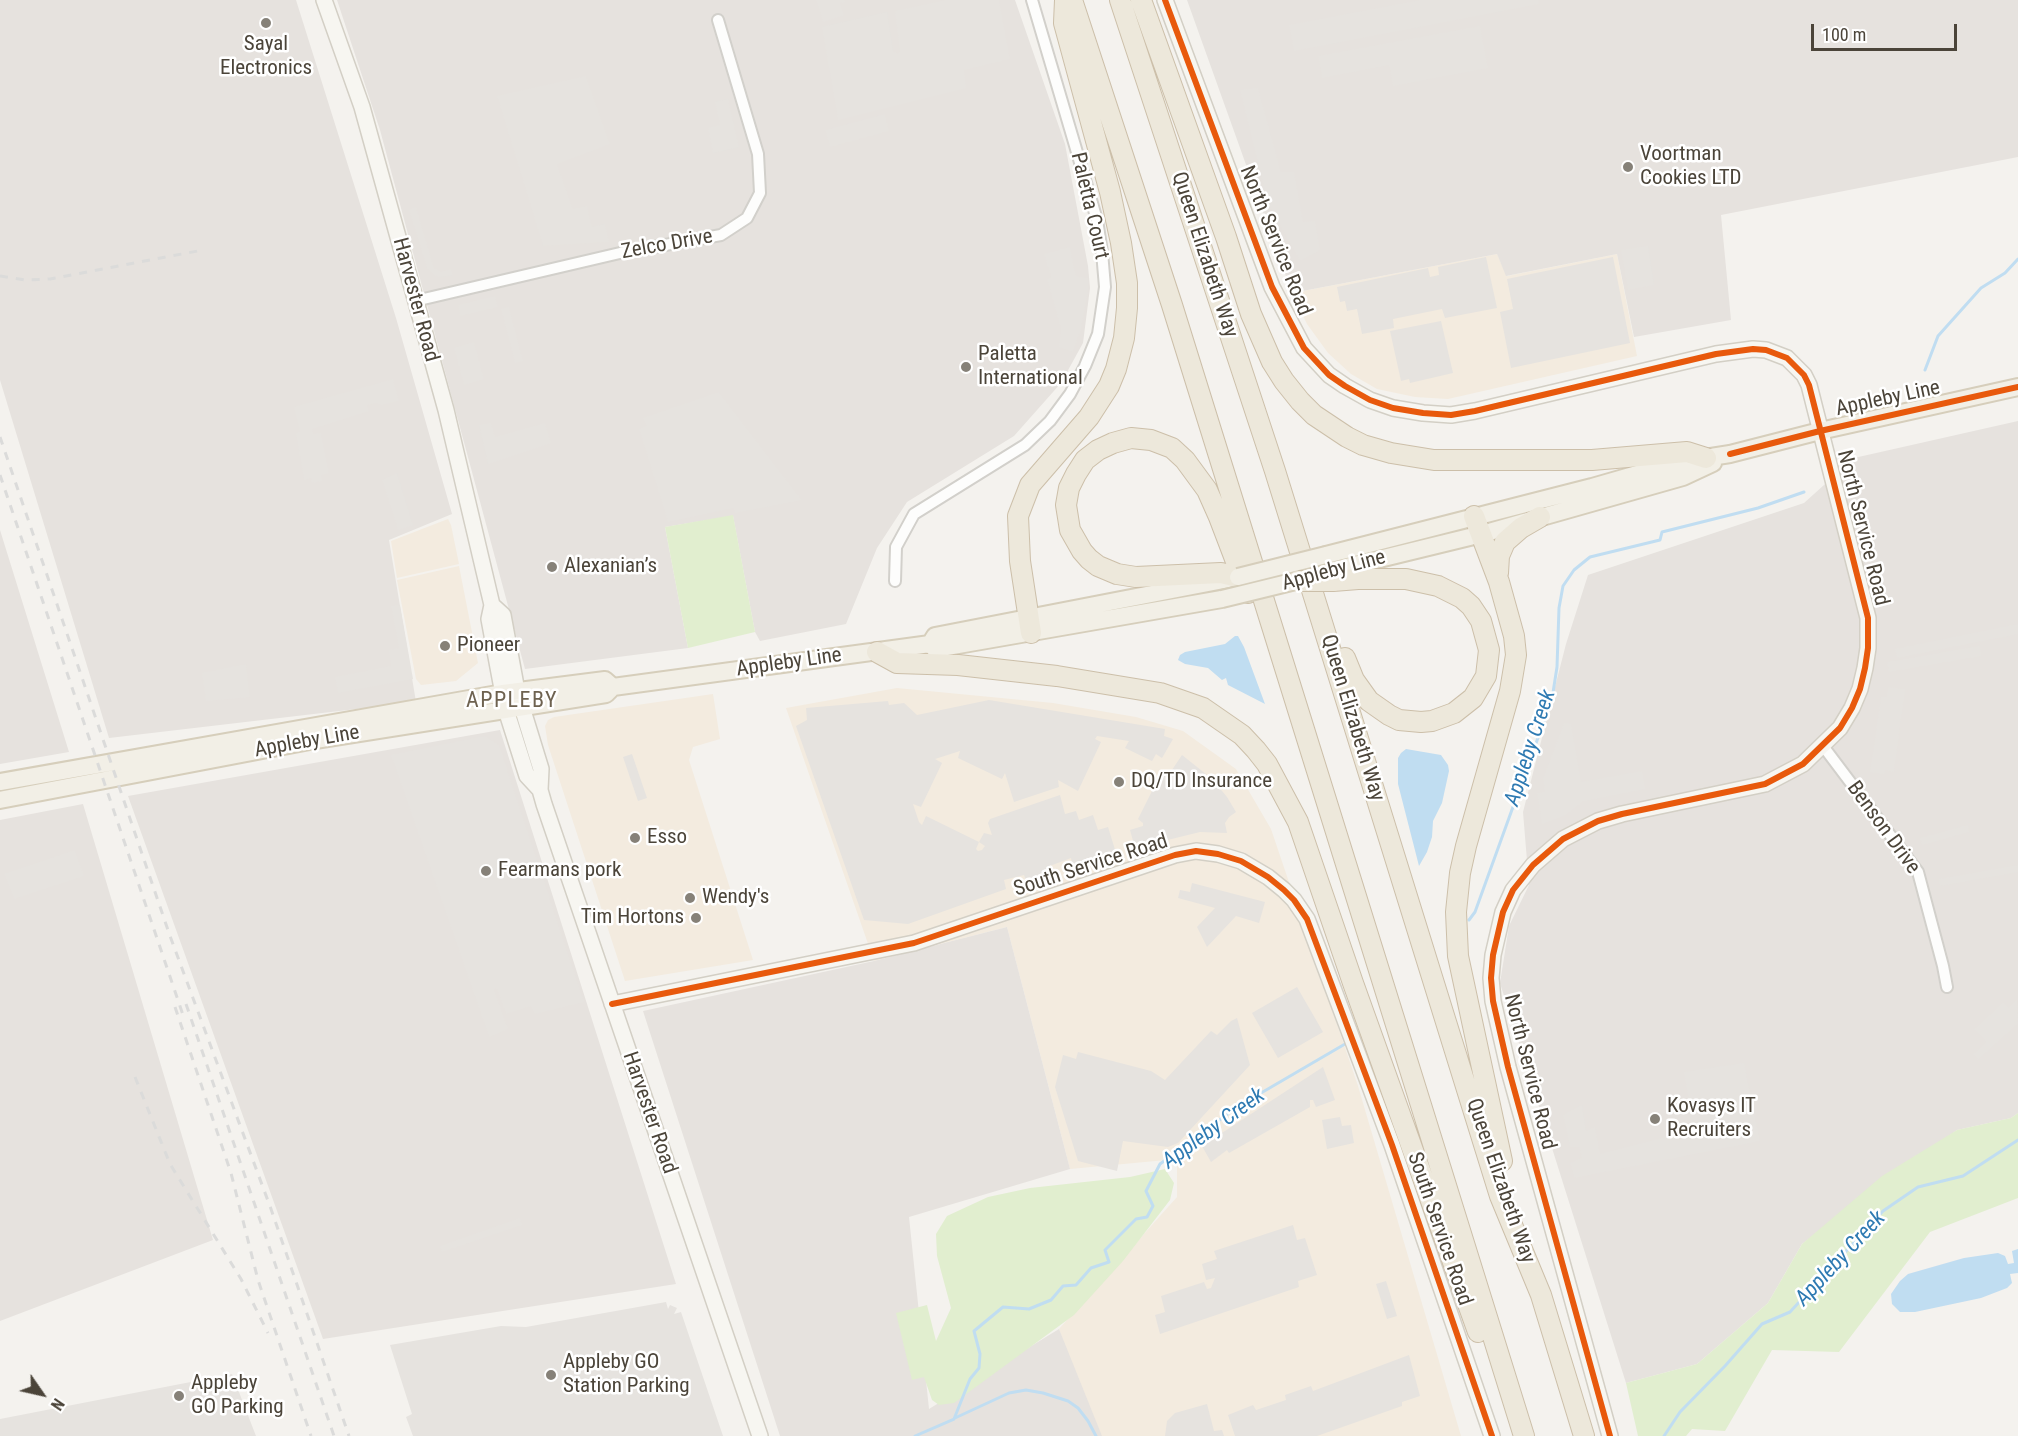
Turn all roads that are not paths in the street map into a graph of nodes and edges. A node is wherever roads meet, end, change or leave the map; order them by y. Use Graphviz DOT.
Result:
graph roads {
  1 [pos="324,0"];
  2 [pos="1032,0"];
  3 [pos="1065,0"];
  4 [pos="1072,0"];
  5 [pos="1120,0"];
  6 [pos="1141,0"];
  7 [pos="1165,0"];
  8 [pos="718,20"];
  9 [pos="415,301"];
  10 [pos="2018,387"];
  11 [pos="1820,431"];
  12 [pos="1730,454"];
  13 [pos="1706,458"];
  14 [pos="1275,471"];
  15 [pos="1540,518"];
  16 [pos="1478,525"];
  17 [pos="1330,569"];
  18 [pos="1238,577"];
  19 [pos="1215,578"];
  20 [pos="895,581"];
  21 [pos="1298,581"];
  22 [pos="1499,582"];
  23 [pos="1030,626"];
  24 [pos="877,652"];
  25 [pos="613,687"];
  26 [pos="510,692"];
  27 [pos="1295,700"];
  28 [pos="541,705"];
  29 [pos="514,709"];
  30 [pos="530,734"];
  31 [pos="1823,746"];
  32 [pos="0,782"];
  33 [pos="540,790"];
  34 [pos="0,800"];
  35 [pos="1947,987"];
  36 [pos="612,1004"];
  37 [pos="1541,1296"];
  38 [pos="1516,1412"];
  39 [pos="760,1436"];
  40 [pos="1492,1436"];
  41 [pos="1524,1436"];
  42 [pos="1584,1436"];
  43 [pos="1610,1436"];
  1 -- 9 [label="street, Harvester Road"];
  2 -- 20 [label="street, Paletta Court"];
  3 -- 23 [label="highway"];
  4 -- 27 [label="highway"];
  5 -- 14 [label="highway, Queen Elizabeth Way"];
  6 -- 13 [label="highway"];
  7 -- 11 [label="street, North Service Road"];
  8 -- 9 [label="street, Zelco Drive"];
  9 -- 26 [label="street, Harvester Road"];
  10 -- 11 [label="main road, Appleby Line"];
  11 -- 12 [label="main road, Appleby Line"];
  11 -- 31 [label="street, North Service Road"];
  12 -- 13 [label="main road, Appleby Line"];
  12 -- 15 [label="main road, Appleby Line"];
  13 -- 16 [label="main road, Appleby Line"];
  14 -- 17 [label="highway"];
  14 -- 37 [label="highway, Queen Elizabeth Way"];
  15 -- 16 [label="main road, Appleby Line"];
  15 -- 22 [label="highway"];
  16 -- 17 [label="main road, Appleby Line"];
  16 -- 22 [label="highway"];
  17 -- 18 [label="main road, Appleby Line, bridge"];
  17 -- 21 [label="highway, bridge"];
  18 -- 19 [label="highway"];
  19 -- 23 [label="main road, Appleby Line"];
  19 -- 27 [label="highway"];
  21 -- 23 [label="main road, Appleby Line, bridge"];
  22 -- 37 [label="highway"];
  23 -- 24 [label="main road, Appleby Line"];
  24 -- 25 [label="main road, Appleby Line"];
  24 -- 38 [label="highway"];
  25 -- 26 [label="main road, Appleby Line"];
  25 -- 28 [label="main road, Appleby Line"];
  26 -- 29 [label="street, Harvester Road"];
  26 -- 32 [label="main road, Appleby Line"];
  27 -- 38 [label="highway"];
  28 -- 29 [label="main road, Appleby Line"];
  28 -- 30 [label="street"];
  29 -- 30 [label="street, Harvester Road"];
  29 -- 33 [label="street, Harvester Road"];
  29 -- 34 [label="main road, Appleby Line"];
  30 -- 33 [label="street, Harvester Road"];
  31 -- 35 [label="street, Benson Drive"];
  31 -- 43 [label="street, North Service Road"];
  33 -- 36 [label="street, Harvester Road"];
  36 -- 39 [label="street, Harvester Road"];
  36 -- 40 [label="street, South Service Road"];
  37 -- 42 [label="highway, Queen Elizabeth Way"];
  38 -- 41 [label="highway"];
}
